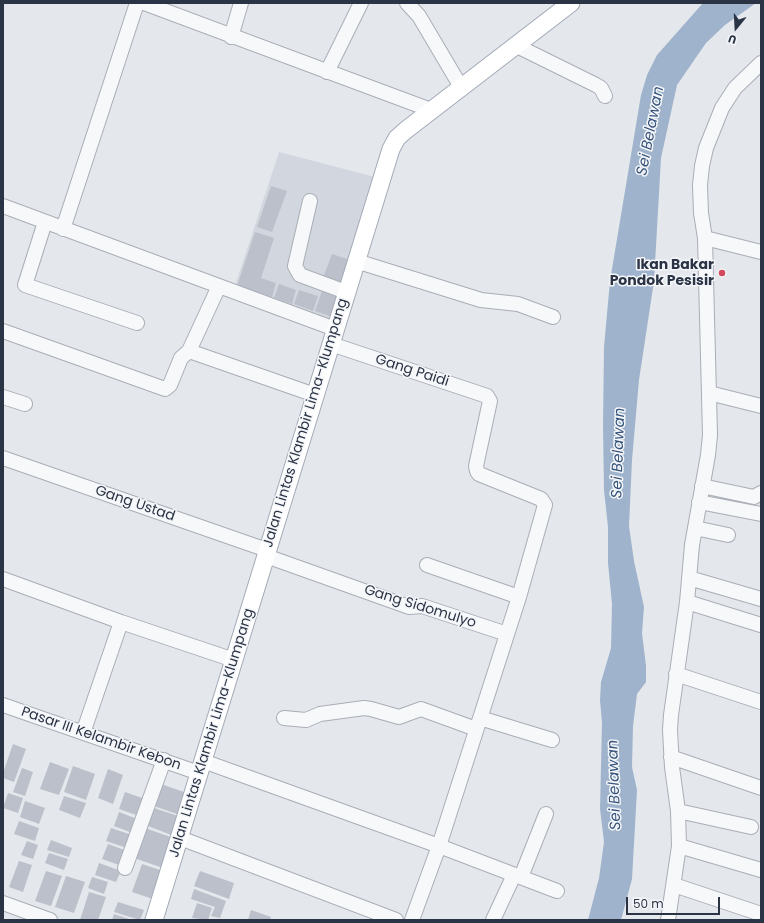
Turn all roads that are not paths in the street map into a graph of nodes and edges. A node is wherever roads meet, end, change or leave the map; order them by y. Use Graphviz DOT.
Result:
graph roads {
  1 [pos="137,3"];
  2 [pos="144,3"];
  3 [pos="242,3"];
  4 [pos="361,3"];
  5 [pos="407,3"];
  6 [pos="571,3"];
  7 [pos="231,37"];
  8 [pos="515,45"];
  9 [pos="761,63"];
  10 [pos="327,72"];
  11 [pos="461,87"];
  12 [pos="605,96"];
  13 [pos="431,110"];
  14 [pos="310,201"];
  15 [pos="3,206"];
  16 [pos="46,222"];
  17 [pos="63,229"];
  18 [pos="705,238"];
  19 [pos="761,252"];
  20 [pos="356,261"];
  21 [pos="219,286"];
  22 [pos="346,292"];
  23 [pos="553,317"];
  24 [pos="137,323"];
  25 [pos="3,331"];
  26 [pos="333,336"];
  27 [pos="189,351"];
  28 [pos="709,393"];
  29 [pos="315,395"];
  30 [pos="3,397"];
  31 [pos="25,404"];
  32 [pos="761,406"];
  33 [pos="3,458"];
  34 [pos="702,486"];
  35 [pos="761,493"];
  36 [pos="699,502"];
  37 [pos="761,514"];
  38 [pos="695,528"];
  39 [pos="728,535"];
  40 [pos="267,553"];
  41 [pos="427,565"];
  42 [pos="689,578"];
  43 [pos="3,579"];
  44 [pos="519,597"];
  45 [pos="761,599"];
  46 [pos="687,602"];
  47 [pos="121,622"];
  48 [pos="761,625"];
  49 [pos="507,634"];
  50 [pos="234,660"];
  51 [pos="676,674"];
  52 [pos="761,702"];
  53 [pos="3,705"];
  54 [pos="284,718"];
  55 [pos="478,724"];
  56 [pos="83,733"];
  57 [pos="552,740"];
  58 [pos="671,757"];
  59 [pos="164,760"];
  60 [pos="201,767"];
  61 [pos="761,788"];
  62 [pos="678,811"];
  63 [pos="546,814"];
  64 [pos="751,827"];
  65 [pos="180,838"];
  66 [pos="439,846"];
  67 [pos="679,846"];
  68 [pos="125,868"];
  69 [pos="761,870"];
  70 [pos="518,876"];
  71 [pos="674,885"];
  72 [pos="557,891"];
  73 [pos="3,903"];
  74 [pos="761,914"];
  75 [pos="50,920"];
  76 [pos="154,920"];
  77 [pos="396,920"];
  78 [pos="412,920"];
  79 [pos="493,920"];
  80 [pos="668,920"];
  1 -- 17 [label="street"];
  2 -- 7 [label="street"];
  3 -- 7 [label="street"];
  4 -- 10 [label="street"];
  5 -- 11 [label="street"];
  6 -- 8 [label="main road, Jalan Lintas Klambir Lima–Klumpang"];
  7 -- 10 [label="street"];
  8 -- 11 [label="main road, Jalan Lintas Klambir Lima–Klumpang"];
  8 -- 12 [label="street"];
  9 -- 18 [label="street"];
  10 -- 13 [label="street"];
  11 -- 13 [label="main road, Jalan Lintas Klambir Lima–Klumpang"];
  13 -- 20 [label="main road, Jalan Lintas Klambir Lima–Klumpang"];
  14 -- 22 [label="street"];
  15 -- 16 [label="street, Gang Paidi"];
  16 -- 17 [label="street, Gang Paidi"];
  16 -- 24 [label="street"];
  17 -- 21 [label="street, Gang Paidi"];
  18 -- 19 [label="street"];
  18 -- 28 [label="street"];
  20 -- 22 [label="main road, Jalan Lintas Klambir Lima–Klumpang"];
  20 -- 23 [label="street"];
  21 -- 26 [label="street, Gang Paidi"];
  21 -- 27 [label="street"];
  22 -- 26 [label="main road, Jalan Lintas Klambir Lima–Klumpang"];
  25 -- 27 [label="street"];
  26 -- 29 [label="main road, Jalan Lintas Klambir Lima–Klumpang"];
  26 -- 44 [label="street, Gang Paidi"];
  27 -- 29 [label="street"];
  28 -- 32 [label="street"];
  28 -- 34 [label="street"];
  29 -- 40 [label="main road, Jalan Lintas Klambir Lima–Klumpang"];
  30 -- 31 [label="street"];
  33 -- 40 [label="street, Gang Ustad"];
  34 -- 35 [label="street"];
  34 -- 36 [label="street"];
  36 -- 37 [label="street"];
  36 -- 38 [label="street"];
  38 -- 39 [label="street"];
  38 -- 42 [label="street"];
  40 -- 49 [label="street, Gang Sidomulyo"];
  40 -- 50 [label="main road, Jalan Lintas Klambir Lima–Klumpang"];
  41 -- 44 [label="street"];
  42 -- 45 [label="street"];
  42 -- 46 [label="street"];
  43 -- 47 [label="street"];
  44 -- 49 [label="street"];
  46 -- 48 [label="street"];
  46 -- 51 [label="street"];
  47 -- 50 [label="street"];
  47 -- 56 [label="street"];
  49 -- 55 [label="street"];
  50 -- 60 [label="main road, Jalan Lintas Klambir Lima–Klumpang"];
  51 -- 52 [label="street"];
  51 -- 58 [label="street"];
  53 -- 56 [label="street, Pasar III Kelambir Kebon"];
  54 -- 55 [label="street"];
  55 -- 57 [label="street"];
  55 -- 66 [label="street"];
  56 -- 59 [label="street, Pasar III Kelambir Kebon"];
  58 -- 61 [label="street"];
  58 -- 62 [label="street"];
  59 -- 60 [label="street, Pasar III Kelambir Kebon"];
  59 -- 68 [label="street"];
  60 -- 65 [label="main road, Jalan Lintas Klambir Lima–Klumpang"];
  60 -- 66 [label="street"];
  62 -- 64 [label="street"];
  62 -- 67 [label="street"];
  63 -- 70 [label="street"];
  65 -- 76 [label="main road, Jalan Lintas Klambir Lima–Klumpang"];
  65 -- 77 [label="street"];
  66 -- 70 [label="street"];
  66 -- 78 [label="street"];
  67 -- 69 [label="street"];
  67 -- 71 [label="street"];
  70 -- 72 [label="street"];
  70 -- 79 [label="street"];
  71 -- 74 [label="street"];
  71 -- 80 [label="street"];
  73 -- 75 [label="street"];
}
